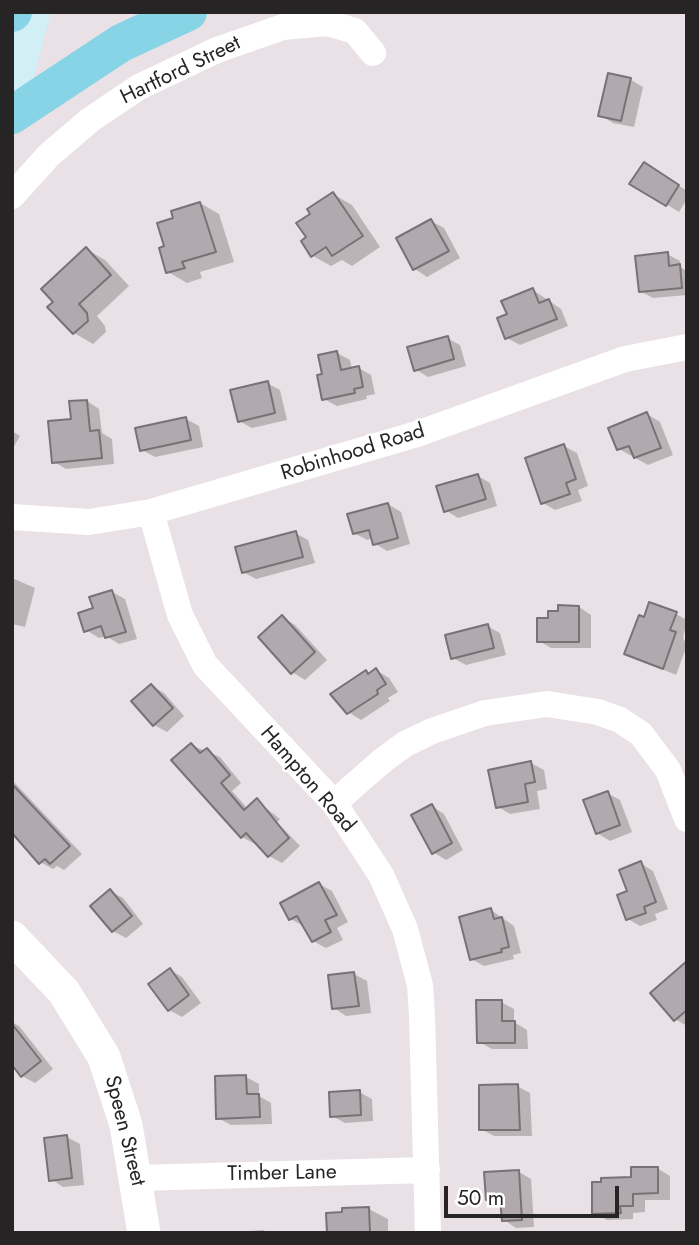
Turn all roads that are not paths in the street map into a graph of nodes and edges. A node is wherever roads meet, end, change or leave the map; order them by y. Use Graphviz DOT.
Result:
graph roads {
  1 [pos="32,12"];
  2 [pos="188,12"];
  3 [pos="373,53"];
  4 [pos="13,96"];
  5 [pos="12,196"];
  6 [pos="687,347"];
  7 [pos="151,512"];
  8 [pos="12,517"];
  9 [pos="334,803"];
  10 [pos="687,819"];
  11 [pos="12,937"];
  12 [pos="427,1170"];
  13 [pos="137,1178"];
  14 [pos="144,1233"];
  15 [pos="428,1233"];
  1 -- 4 [label="main road"];
  2 -- 4 [label="highway"];
  3 -- 5 [label="street, Hartford Street"];
  6 -- 7 [label="street, Robinhood Road"];
  7 -- 8 [label="street, Robinhood Road"];
  7 -- 9 [label="street, Hampton Road"];
  9 -- 10 [label="street"];
  9 -- 12 [label="street, Hampton Road"];
  11 -- 13 [label="street, Speen Street"];
  12 -- 13 [label="street, Timber Lane"];
  12 -- 15 [label="street, Hampton Road"];
  13 -- 14 [label="street, Speen Street"];
}
